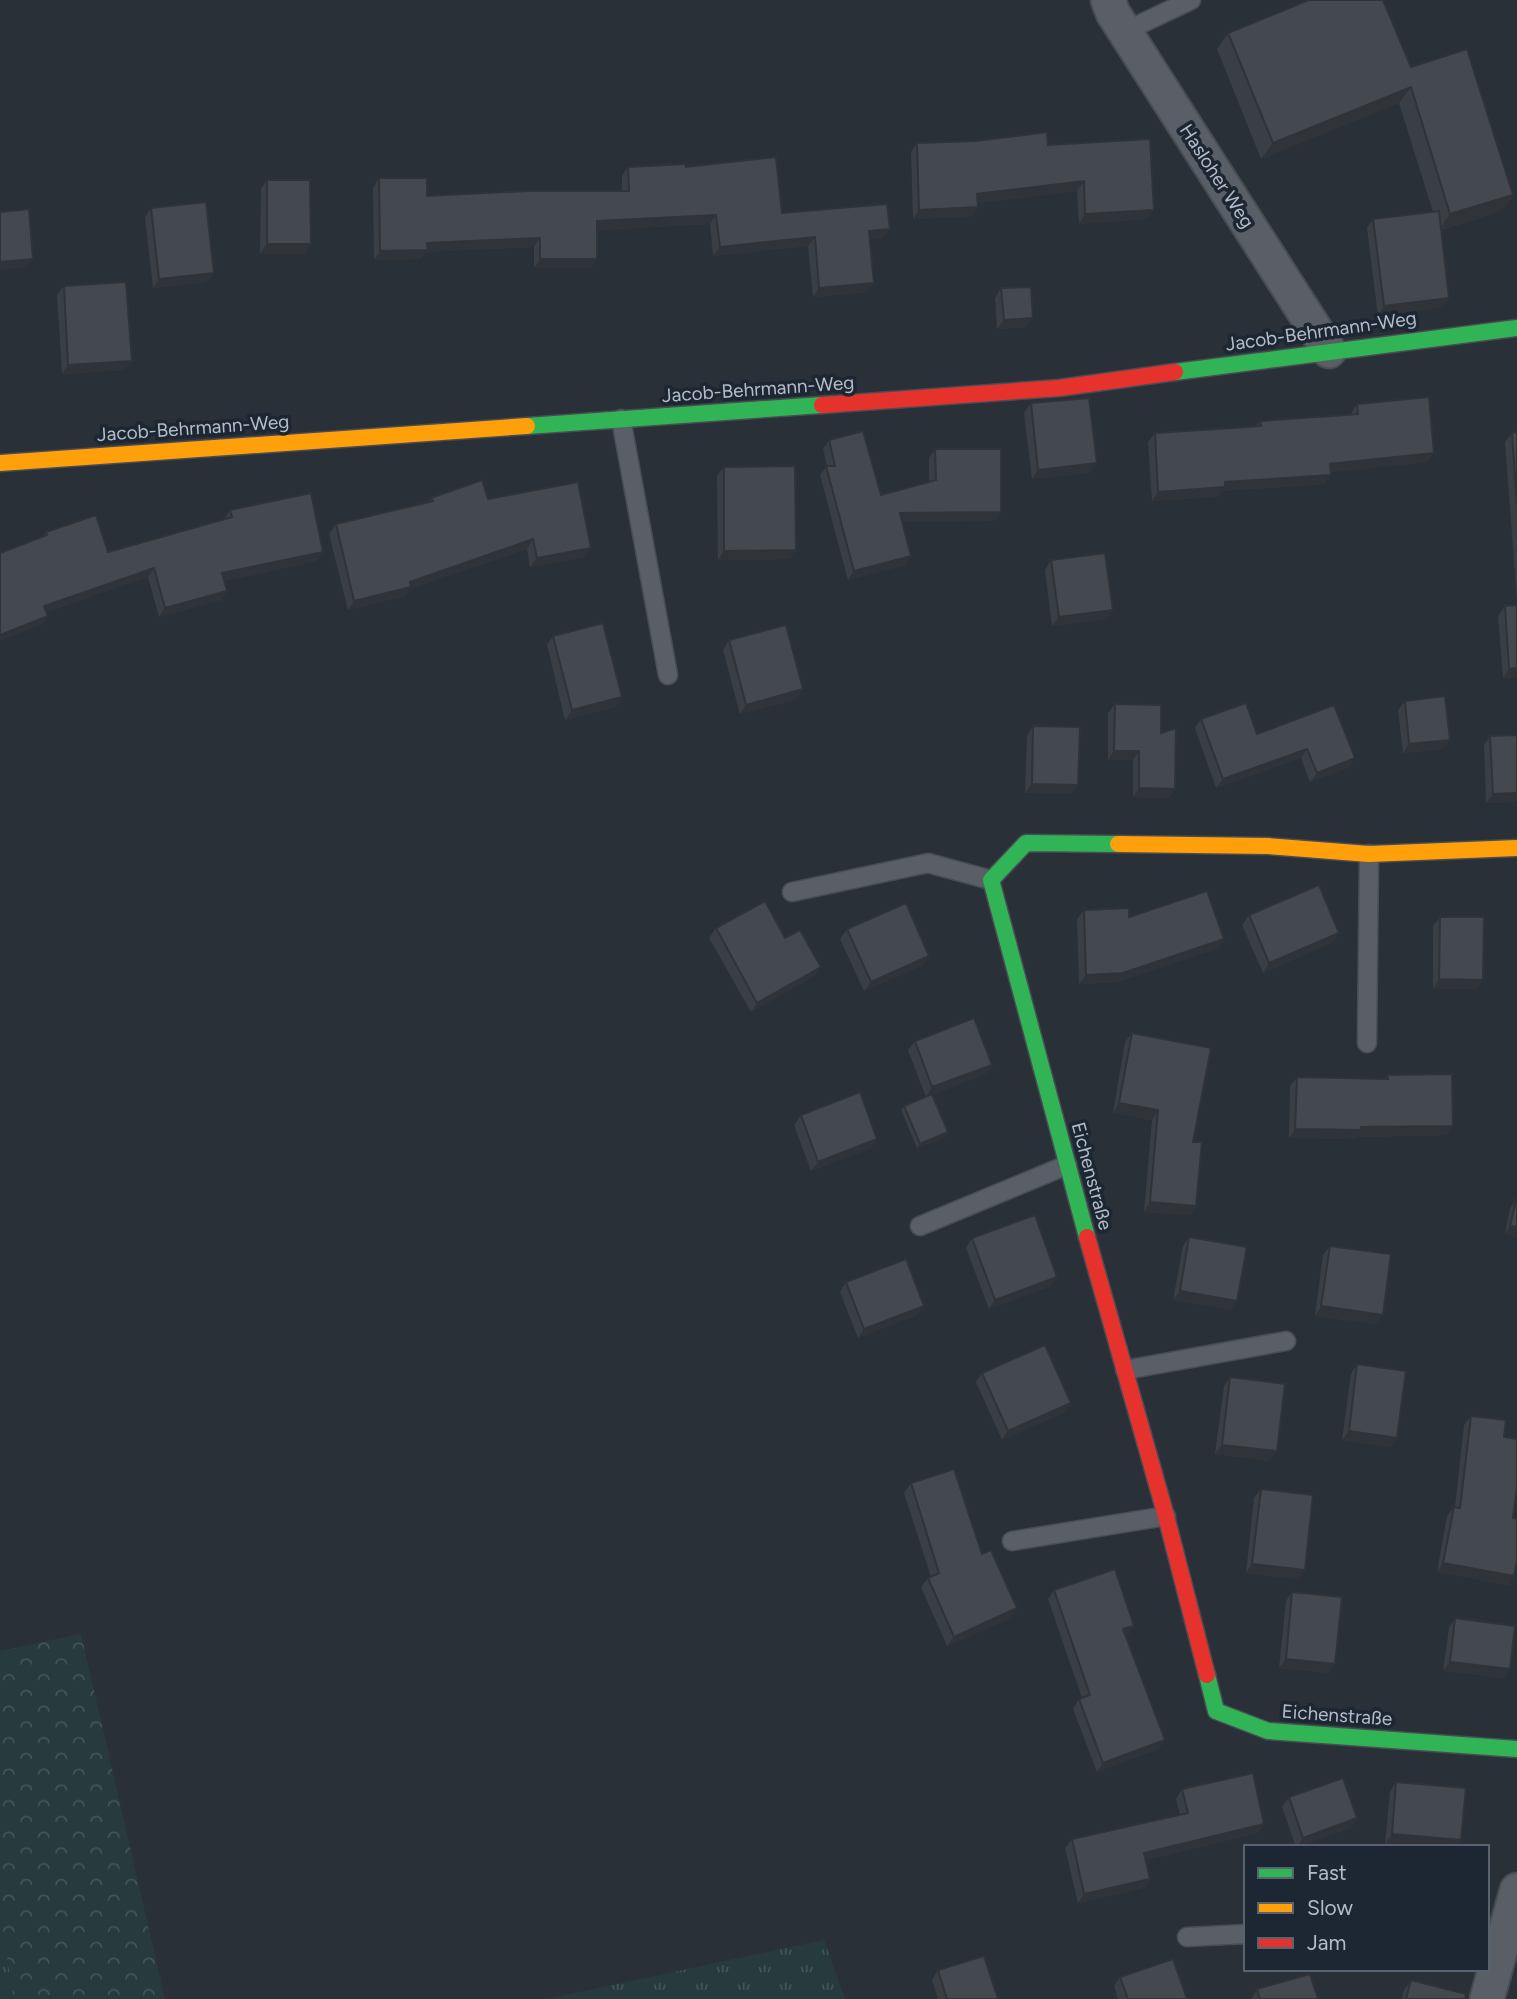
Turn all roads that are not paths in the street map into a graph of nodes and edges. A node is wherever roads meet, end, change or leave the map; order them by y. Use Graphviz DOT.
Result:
graph roads {
  1 [pos="1108,0"];
  2 [pos="1191,0"];
  3 [pos="1124,32"];
  4 [pos="1517,327"];
  5 [pos="1329,351"];
  6 [pos="621,419"];
  7 [pos="0,463"];
  8 [pos="668,676"];
  9 [pos="1517,848"];
  10 [pos="1369,854"];
  11 [pos="991,880"];
  12 [pos="792,892"];
  13 [pos="1367,1043"];
  14 [pos="1068,1166"];
  15 [pos="920,1226"];
  16 [pos="1286,1341"];
  17 [pos="1125,1370"];
  18 [pos="1166,1516"];
  19 [pos="1012,1541"];
  20 [pos="1517,1749"];
  21 [pos="1517,1891"];
  22 [pos="1498,1924"];
  23 [pos="1244,1934"];
  24 [pos="1186,1937"];
  25 [pos="1487,1999"];
  1 -- 3 [label="street, Hasloher Weg"];
  2 -- 3 [label="lane"];
  3 -- 5 [label="street, Hasloher Weg"];
  4 -- 5 [label="street, Jacob-Behrmann-Weg"];
  5 -- 6 [label="street, Jacob-Behrmann-Weg"];
  6 -- 7 [label="street, Jacob-Behrmann-Weg"];
  6 -- 8 [label="lane"];
  9 -- 10 [label="street"];
  10 -- 11 [label="street"];
  10 -- 13 [label="lane"];
  11 -- 12 [label="lane"];
  11 -- 14 [label="street, Eichenstraße"];
  14 -- 15 [label="lane"];
  14 -- 17 [label="street, Eichenstraße"];
  16 -- 17 [label="lane"];
  17 -- 18 [label="street, Eichenstraße"];
  18 -- 19 [label="lane"];
  18 -- 20 [label="street, Eichenstraße"];
  21 -- 22 [label="street"];
  22 -- 25 [label="street"];
  23 -- 24 [label="lane"];
}
